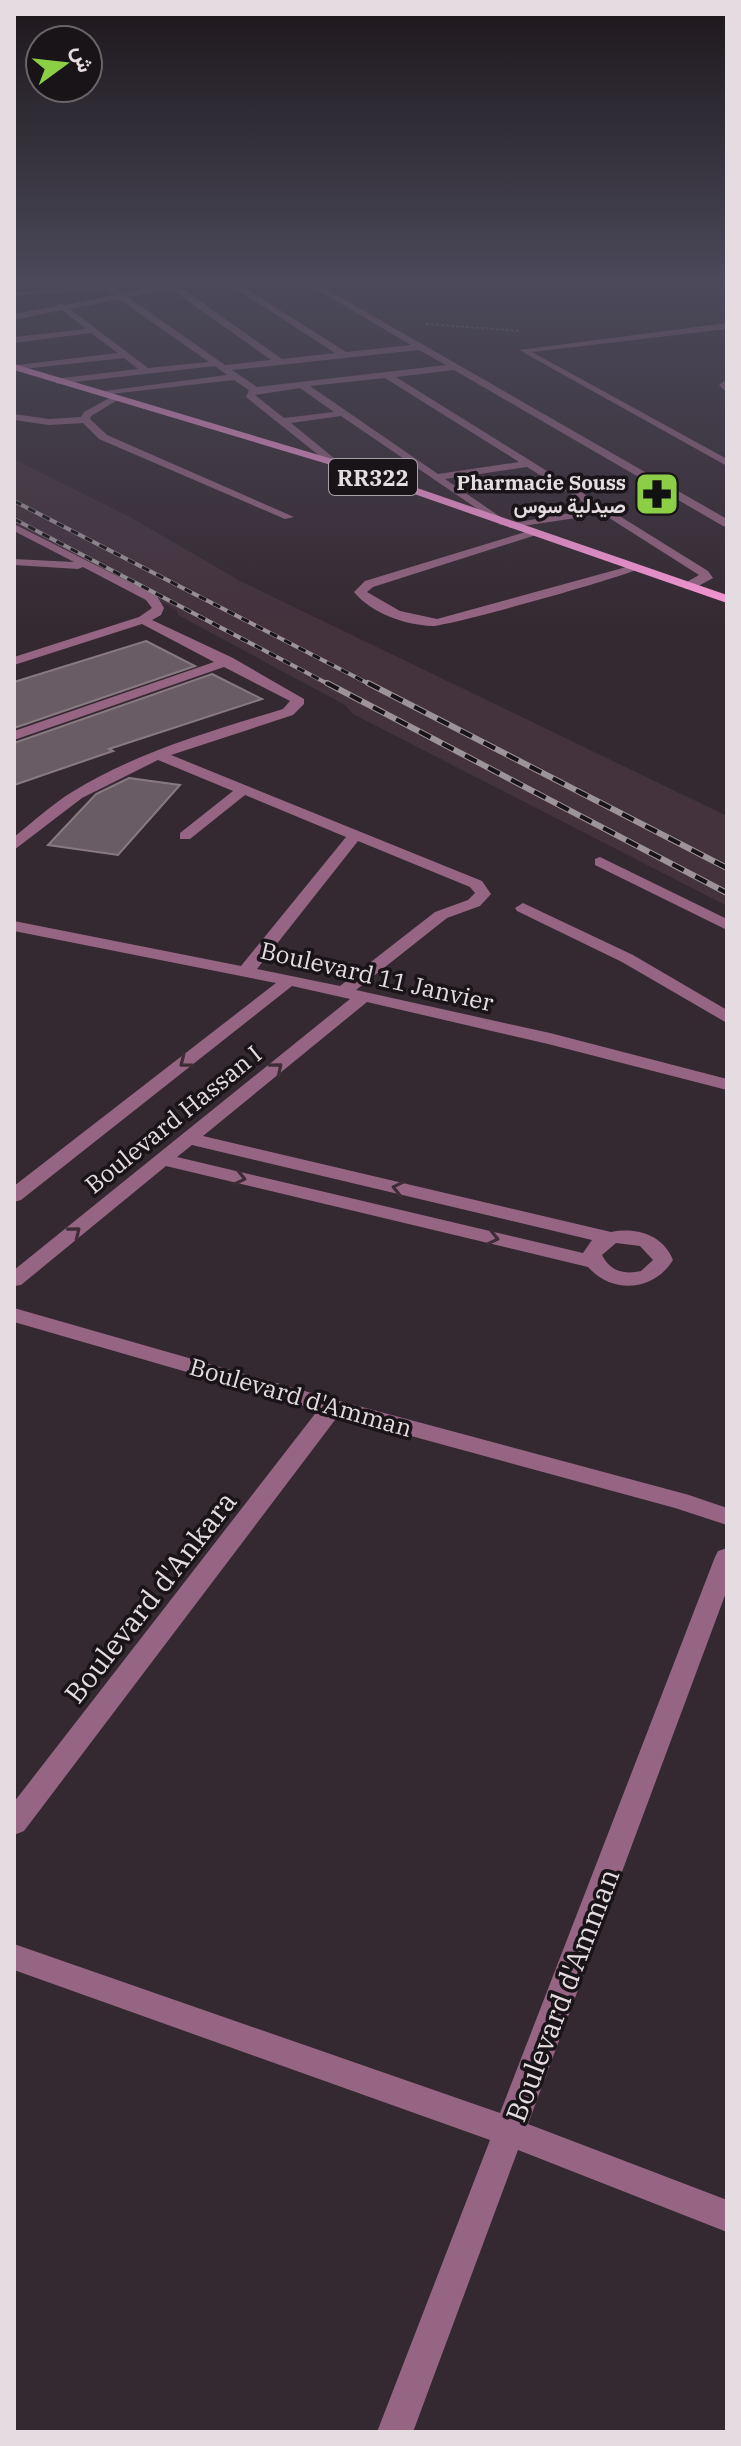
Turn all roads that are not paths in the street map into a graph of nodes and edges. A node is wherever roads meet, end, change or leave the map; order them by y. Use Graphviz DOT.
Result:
graph roads {
  1 [pos="106,395"];
  2 [pos="249,395"];
  3 [pos="318,395"];
  4 [pos="419,395"];
  5 [pos="505,395"];
  6 [pos="601,395"];
  7 [pos="116,398"];
  8 [pos="345,413"];
  9 [pos="14,417"];
  10 [pos="85,420"];
  11 [pos="285,421"];
  12 [pos="335,463"];
  13 [pos="727,463"];
  14 [pos="528,464"];
  15 [pos="437,477"];
  16 [pos="603,511"];
  17 [pos="289,517"];
  18 [pos="507,524"];
  19 [pos="727,524"];
  20 [pos="14,527"];
  21 [pos="532,533"];
  22 [pos="14,562"];
  23 [pos="88,566"];
  24 [pos="634,568"];
  25 [pos="689,586"];
  26 [pos="727,599"];
  27 [pos="143,620"];
  28 [pos="14,661"];
  29 [pos="228,661"];
  30 [pos="14,736"];
  31 [pos="158,755"];
  32 [pos="243,790"];
  33 [pos="356,834"];
  34 [pos="185,836"];
  35 [pos="14,845"];
  36 [pos="600,862"];
  37 [pos="523,908"];
  38 [pos="727,925"];
  39 [pos="14,926"];
  40 [pos="246,971"];
  41 [pos="291,979"];
  42 [pos="344,991"];
  43 [pos="364,996"];
  44 [pos="727,1018"];
  45 [pos="727,1085"];
  46 [pos="190,1139"];
  47 [pos="164,1160"];
  48 [pos="14,1196"];
  49 [pos="455,1201"];
  50 [pos="440,1226"];
  51 [pos="611,1238"];
  52 [pos="593,1262"];
  53 [pos="14,1280"];
  54 [pos="14,1315"];
  55 [pos="333,1407"];
  56 [pos="727,1517"];
  57 [pos="727,1557"];
  58 [pos="14,1823"];
  59 [pos="14,1957"];
  60 [pos="510,2132"];
  61 [pos="727,2216"];
  62 [pos="395,2432"];
  1 -- 7 [label="main road, RR322"];
  2 -- 11 [label="street"];
  3 -- 8 [label="street"];
  4 -- 14 [label="street"];
  5 -- 19 [label="street"];
  6 -- 13 [label="street"];
  7 -- 10 [label="street"];
  7 -- 12 [label="main road, RR322"];
  8 -- 11 [label="street"];
  8 -- 15 [label="street"];
  9 -- 10 [label="street"];
  10 -- 17 [label="street"];
  11 -- 12 [label="street"];
  12 -- 18 [label="main road, RR322"];
  14 -- 15 [label="street"];
  14 -- 16 [label="street"];
  15 -- 18 [label="street"];
  16 -- 18 [label="street"];
  16 -- 25 [label="street"];
  18 -- 21 [label="main road, RR322"];
  20 -- 23 [label="street"];
  21 -- 24 [label="main road, RR322"];
  21 -- 24 [label="street"];
  22 -- 23 [label="street"];
  23 -- 27 [label="street"];
  24 -- 25 [label="main road, RR322"];
  25 -- 26 [label="main road, RR322"];
  27 -- 28 [label="street"];
  27 -- 29 [label="street"];
  29 -- 30 [label="street"];
  29 -- 31 [label="street"];
  31 -- 32 [label="street"];
  31 -- 35 [label="street"];
  32 -- 33 [label="street"];
  32 -- 34 [label="street"];
  33 -- 40 [label="street"];
  33 -- 42 [label="street"];
  36 -- 38 [label="street"];
  37 -- 44 [label="street"];
  39 -- 40 [label="street, Boulevard 11 Janvier"];
  40 -- 41 [label="street, Boulevard 11 Janvier"];
  41 -- 42 [label="street, Boulevard 11 Janvier"];
  41 -- 48 [label="street, Boulevard Hassan I, one-way"];
  42 -- 43 [label="street, Boulevard 11 Janvier"];
  43 -- 45 [label="street, Boulevard 11 Janvier"];
  46 -- 43 [label="street, Boulevard Hassan I, one-way"];
  46 -- 47 [label="street, Boulevard Hassan I"];
  49 -- 46 [label="street, one-way"];
  47 -- 50 [label="street, one-way"];
  53 -- 47 [label="street, Boulevard Hassan I, one-way"];
  49 -- 50 [label="street"];
  49 -- 51 [label="street"];
  50 -- 52 [label="street, one-way"];
  51 -- 52 [label="street"];
  51 -- 52 [label="street"];
  54 -- 55 [label="street, Boulevard d'Amman"];
  55 -- 56 [label="street, Boulevard d'Amman"];
  55 -- 58 [label="street, Boulevard d'Ankara"];
  57 -- 60 [label="street, Boulevard d'Amman"];
  59 -- 60 [label="street"];
  60 -- 61 [label="street"];
  60 -- 62 [label="street, Boulevard d'Amman"];
}
